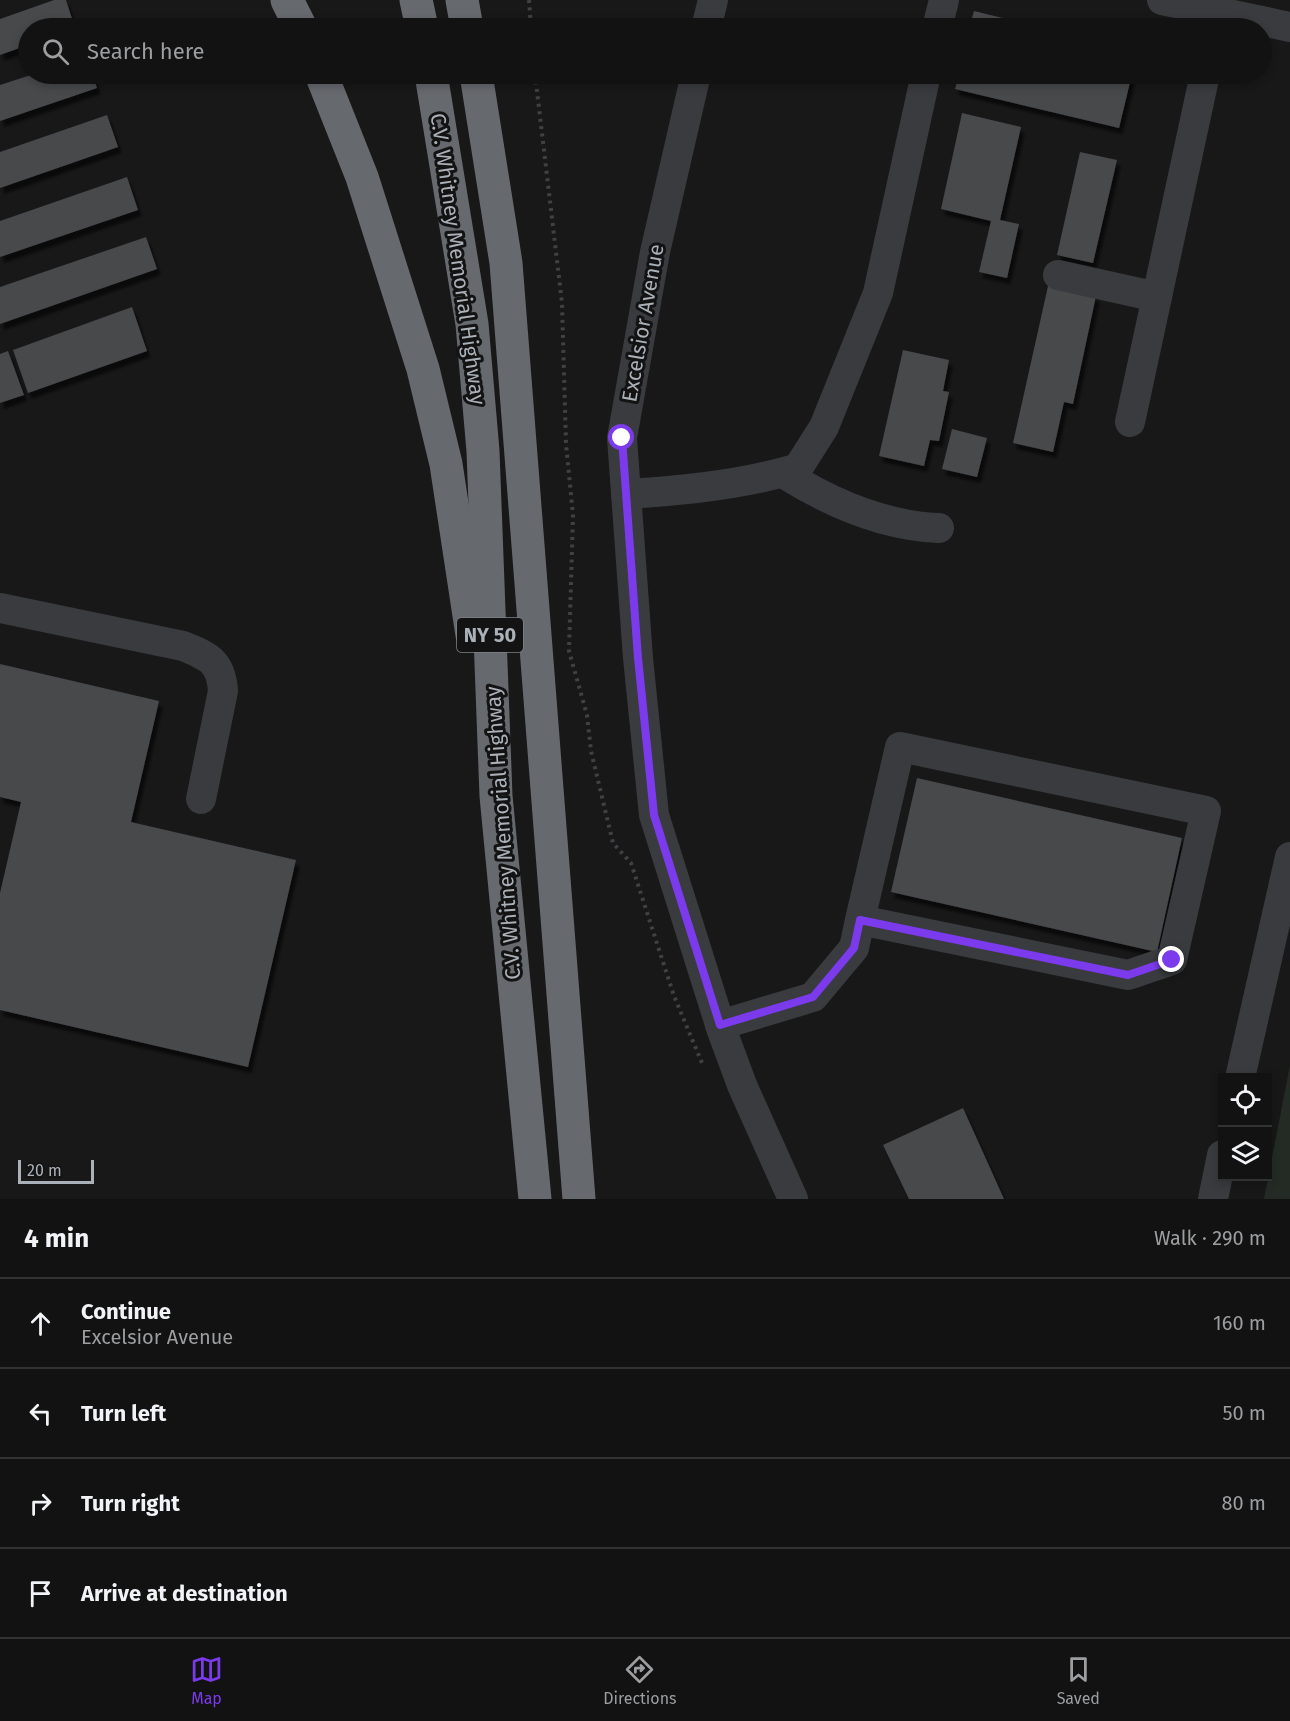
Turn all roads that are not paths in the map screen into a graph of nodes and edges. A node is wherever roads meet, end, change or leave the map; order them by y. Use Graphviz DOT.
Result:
graph roads {
  1 [pos="287,0"];
  2 [pos="416,0"];
  3 [pos="462,0"];
  4 [pos="713,0"];
  5 [pos="944,0"];
  6 [pos="1162,0"];
  7 [pos="1218,13"];
  8 [pos="296,18"];
  9 [pos="420,18"];
  10 [pos="465,18"];
  11 [pos="708,18"];
  12 [pos="940,18"];
  13 [pos="1244,18"];
  14 [pos="1272,24"];
  15 [pos="1290,27"];
  16 [pos="325,84"];
  17 [pos="433,84"];
  18 [pos="478,84"];
  19 [pos="694,84"];
  20 [pos="924,84"];
  21 [pos="1203,84"];
  22 [pos="1058,275"];
  23 [pos="1157,297"];
  24 [pos="1130,422"];
  25 [pos="783,473"];
  26 [pos="626,494"];
  27 [pos="939,528"];
  28 [pos="0,608"];
  29 [pos="496,796"];
  30 [pos="201,799"];
  31 [pos="1290,857"];
  32 [pos="860,920"];
  33 [pos="720,1025"];
  34 [pos="1241,1073"];
  35 [pos="1218,1175"];
  36 [pos="535,1199"];
  37 [pos="579,1199"];
  38 [pos="793,1199"];
  39 [pos="1213,1199"];
  1 -- 8 [label="highway"];
  2 -- 9 [label="highway"];
  3 -- 10 [label="highway"];
  4 -- 11 [label="street"];
  5 -- 12 [label="street"];
  6 -- 7 [label="street"];
  7 -- 13 [label="street"];
  14 -- 15 [label="street"];
  16 -- 29 [label="highway"];
  17 -- 29 [label="highway, C.V. Whitney Memorial Highway / NY 50"];
  18 -- 37 [label="highway, C.V. Whitney Memorial Highway / NY 50"];
  19 -- 26 [label="street, Excelsior Avenue"];
  20 -- 25 [label="street"];
  21 -- 23 [label="street"];
  22 -- 23 [label="street"];
  23 -- 24 [label="street"];
  25 -- 26 [label="street"];
  25 -- 27 [label="street"];
  26 -- 33 [label="street, Excelsior Avenue"];
  28 -- 30 [label="street"];
  29 -- 36 [label="highway, C.V. Whitney Memorial Highway / NY 50"];
  31 -- 34 [label="street"];
  32 -- 32 [label="street"];
  32 -- 33 [label="street"];
  33 -- 38 [label="street, Excelsior Avenue"];
  35 -- 39 [label="street"];
}
